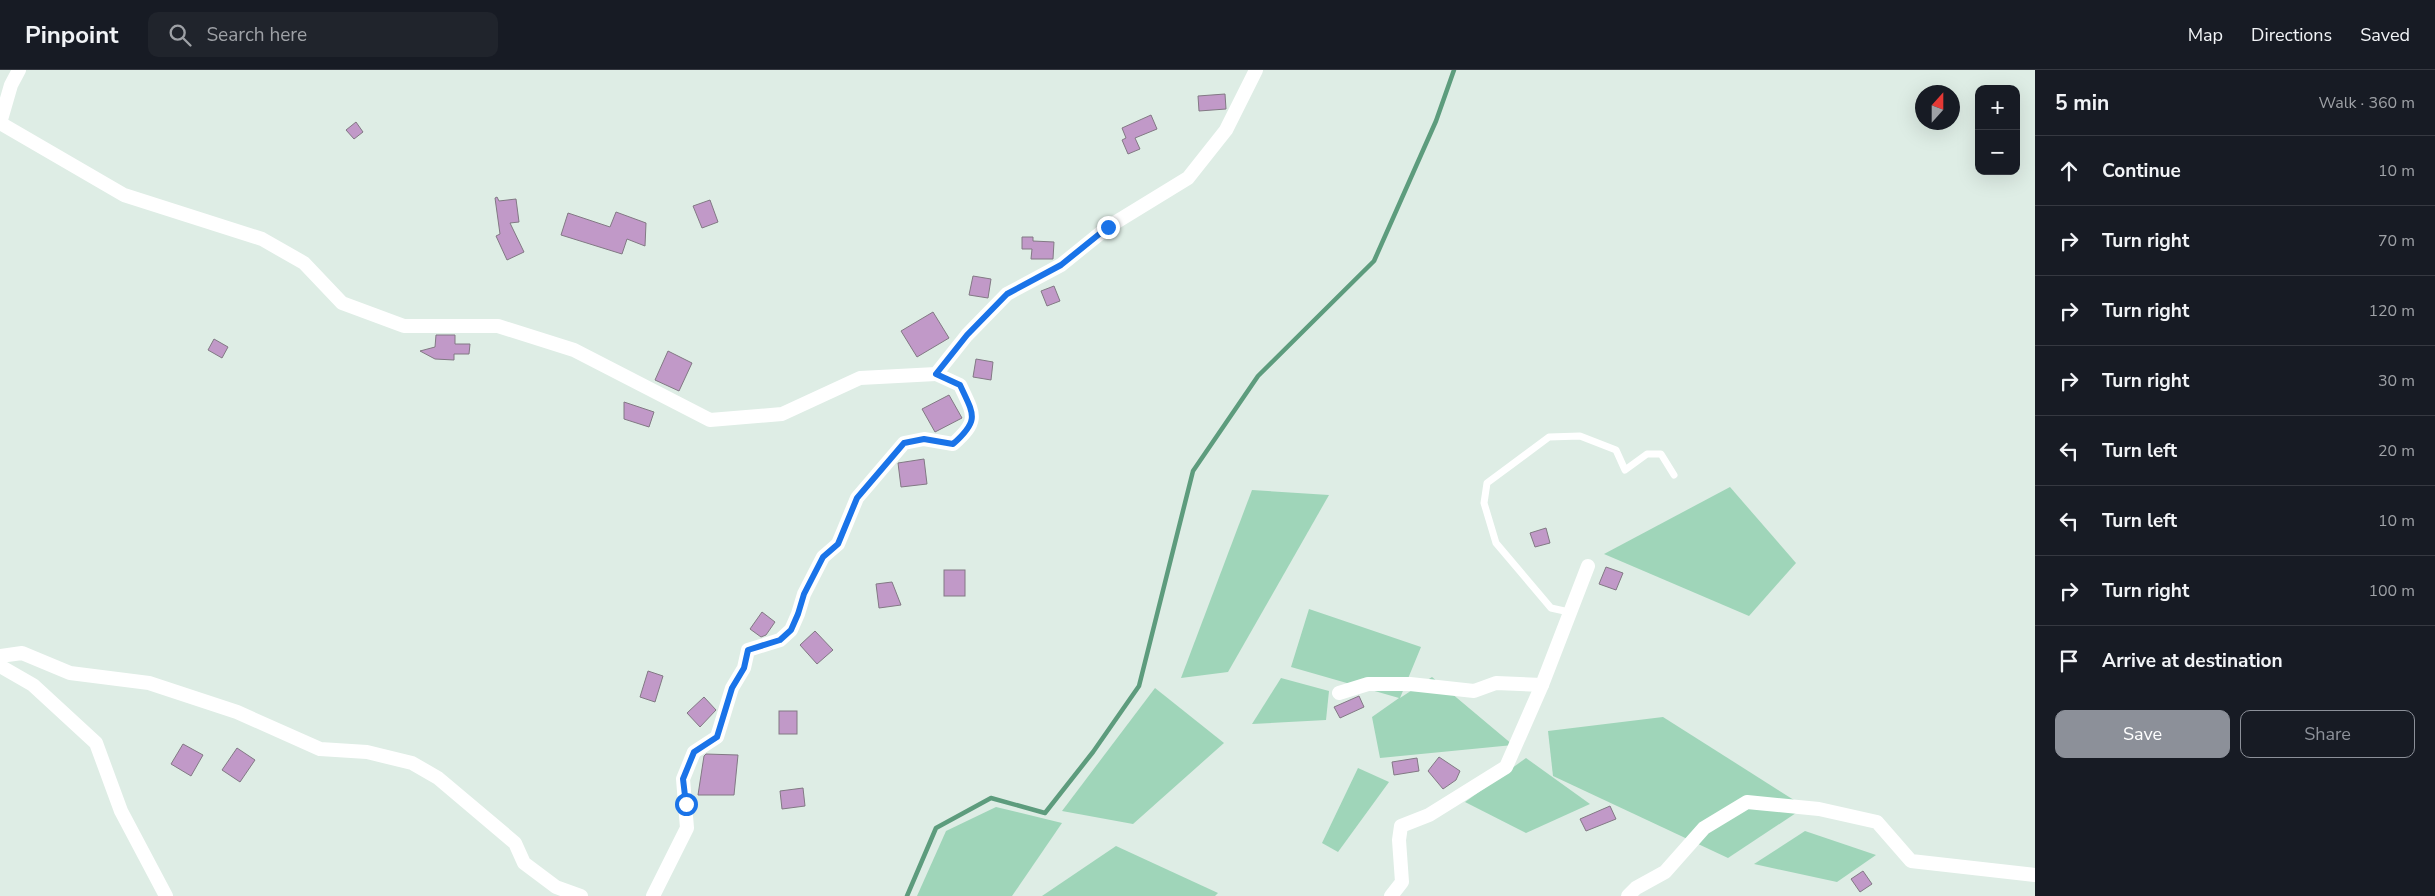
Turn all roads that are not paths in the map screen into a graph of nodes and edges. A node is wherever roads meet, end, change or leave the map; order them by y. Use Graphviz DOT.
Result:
graph roads {
  1 [pos="19,70"];
  2 [pos="1256,70"];
  3 [pos="0,123"];
  4 [pos="936,374"];
  5 [pos="1674,475"];
  6 [pos="1588,566"];
  7 [pos="1570,612"];
  8 [pos="0,656"];
  9 [pos="0,666"];
  10 [pos="1542,685"];
  11 [pos="1339,693"];
  12 [pos="2035,875"];
  13 [pos="659,893"];
  14 [pos="166,896"];
  15 [pos="581,896"];
  16 [pos="1391,896"];
  17 [pos="1628,896"];
  1 -- 3 [label="street"];
  2 -- 4 [label="street"];
  3 -- 4 [label="street"];
  4 -- 13 [label="street"];
  5 -- 7 [label="lane"];
  6 -- 7 [label="street"];
  7 -- 10 [label="street"];
  8 -- 15 [label="street"];
  9 -- 14 [label="street"];
  10 -- 11 [label="street"];
  10 -- 16 [label="street"];
  12 -- 17 [label="street"];
}
